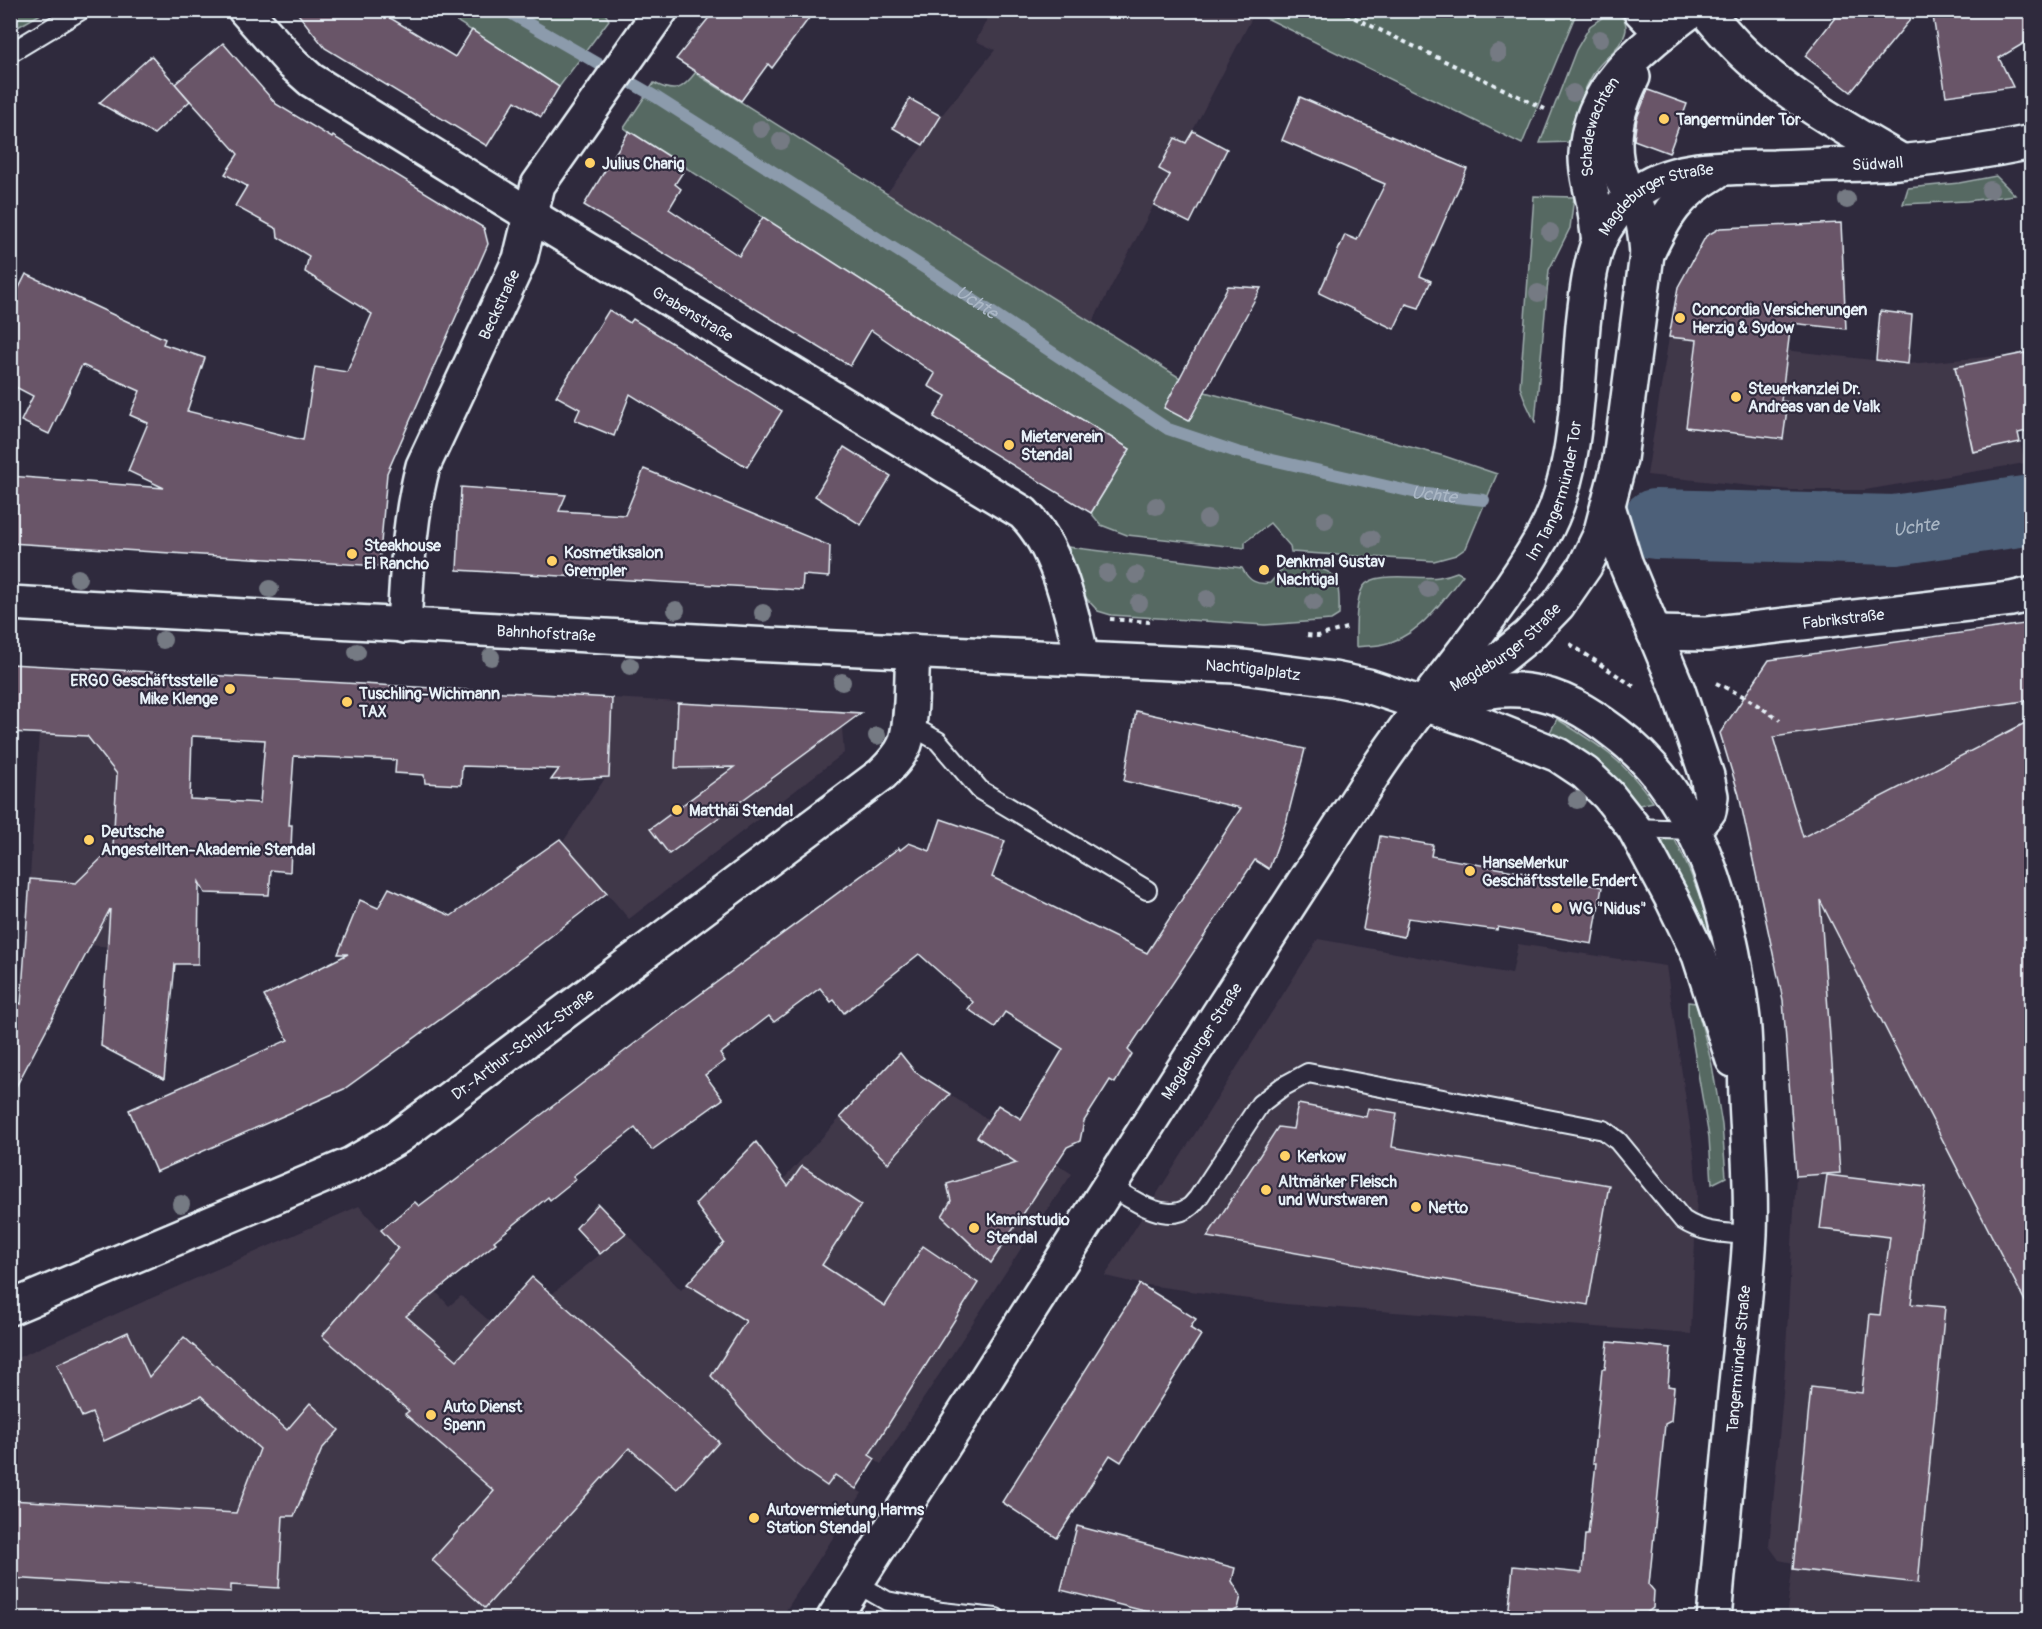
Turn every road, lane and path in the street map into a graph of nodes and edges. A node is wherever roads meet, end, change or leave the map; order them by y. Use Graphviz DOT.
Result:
graph roads {
  1 [pos="81,10"];
  2 [pos="245,10"];
  3 [pos="1338,10"];
  4 [pos="1692,10"];
  5 [pos="1705,10"];
  6 [pos="1651,22"];
  7 [pos="652,23"];
  8 [pos="10,53"];
  9 [pos="1545,109"];
  10 [pos="2031,142"];
  11 [pos="1901,162"];
  12 [pos="1722,168"];
  13 [pos="1631,196"];
  14 [pos="530,215"];
  15 [pos="1599,241"];
  16 [pos="1647,254"];
  17 [pos="1608,506"];
  18 [pos="2031,594"];
  19 [pos="10,603"];
  20 [pos="404,626"];
  21 [pos="1653,633"];
  22 [pos="913,651"];
  23 [pos="1587,656"];
  24 [pos="1082,658"];
  25 [pos="1678,690"];
  26 [pos="1745,697"];
  27 [pos="1422,704"];
  28 [pos="1780,720"];
  29 [pos="908,728"];
  30 [pos="1634,828"];
  31 [pos="1693,830"];
  32 [pos="1147,890"];
  33 [pos="1746,1100"];
  34 [pos="1110,1186"];
  35 [pos="1749,1235"];
  36 [pos="10,1308"];
  37 [pos="856,1583"];
  38 [pos="834,1618"];
  39 [pos="996,1618"];
  40 [pos="1714,1618"];
  1 -- 8 [label="lane"];
  2 -- 14 [label="street, Grabenstraße"];
  3 -- 9 [label="path"];
  4 -- 6 [label="street, Schadewachten"];
  5 -- 11 [label="street"];
  6 -- 13 [label="street, Schadewachten"];
  6 -- 15 [label="street, Schadewachten"];
  7 -- 14 [label="street, Beckstraße"];
  10 -- 11 [label="street, Südwall"];
  11 -- 12 [label="street, Südwall"];
  12 -- 13 [label="street, Magdeburger Straße"];
  12 -- 16 [label="street"];
  13 -- 15 [label="street, Magdeburger Straße"];
  13 -- 16 [label="street, Schadewachten"];
  14 -- 20 [label="street, Beckstraße"];
  14 -- 24 [label="street, Grabenstraße"];
  15 -- 27 [label="street, Im Tangermünder Tor"];
  16 -- 17 [label="street"];
  17 -- 21 [label="street"];
  17 -- 27 [label="street, Magdeburger Straße"];
  18 -- 21 [label="street, Fabrikstraße"];
  19 -- 20 [label="street, Bahnhofstraße"];
  20 -- 22 [label="street, Bahnhofstraße"];
  21 -- 25 [label="street"];
  22 -- 24 [label="street, Bahnhofstraße"];
  22 -- 29 [label="street, Dr.-Arthur-Schulz-Straße"];
  23 -- 25 [label="path"];
  24 -- 27 [label="street, Nachtigalplatz"];
  25 -- 31 [label="street"];
  26 -- 28 [label="path"];
  27 -- 30 [label="street, Nachtigalplatz"];
  27 -- 31 [label="street, Nachtigalplatz"];
  27 -- 34 [label="street, Magdeburger Straße"];
  29 -- 32 [label="lane"];
  29 -- 36 [label="street, Dr.-Arthur-Schulz-Straße"];
  30 -- 31 [label="lane"];
  30 -- 33 [label="street, Tangermünder Straße"];
  31 -- 33 [label="street, Tangermünder Straße"];
  33 -- 35 [label="street, Tangermünder Straße"];
  34 -- 35 [label="lane"];
  34 -- 37 [label="street, Magdeburger Straße"];
  35 -- 40 [label="street, Tangermünder Straße"];
  37 -- 38 [label="street, Magdeburger Straße"];
  37 -- 39 [label="lane"];
}
